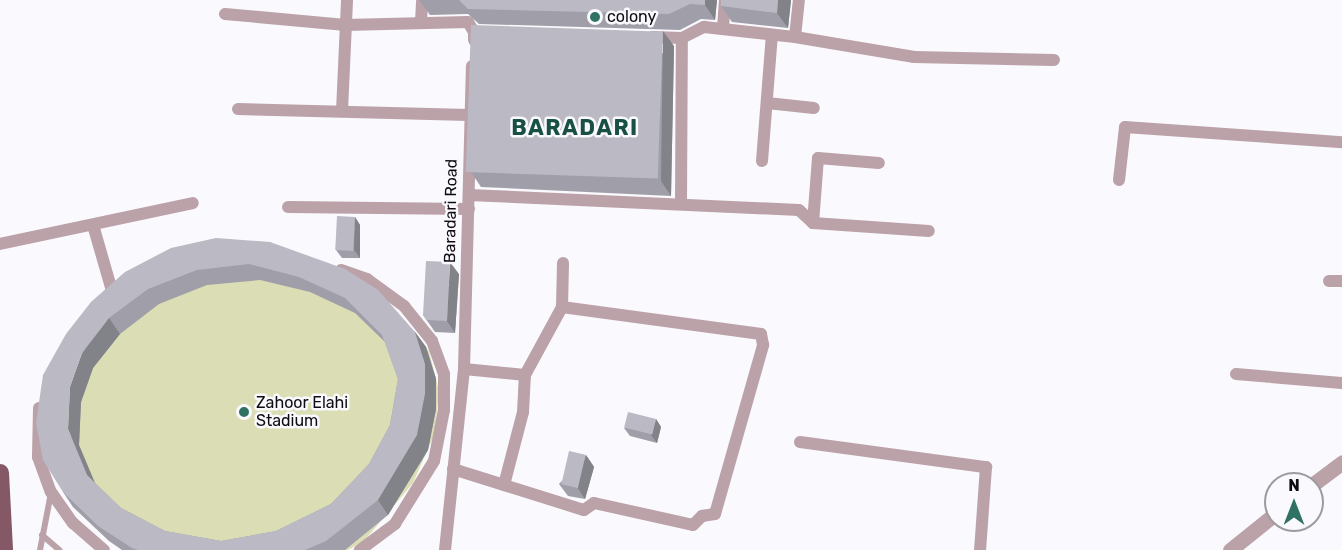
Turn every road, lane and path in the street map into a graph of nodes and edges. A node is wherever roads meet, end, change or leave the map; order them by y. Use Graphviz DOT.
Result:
graph roads {
  1 [pos="347,0"];
  2 [pos="422,0"];
  3 [pos="725,0"];
  4 [pos="799,0"];
  5 [pos="225,14"];
  6 [pos="421,22"];
  7 [pos="345,25"];
  8 [pos="723,28"];
  9 [pos="772,35"];
  10 [pos="795,36"];
  11 [pos="636,37"];
  12 [pos="682,38"];
  13 [pos="1054,60"];
  14 [pos="767,103"];
  15 [pos="814,108"];
  16 [pos="238,109"];
  17 [pos="342,111"];
  18 [pos="469,115"];
  19 [pos="1342,142"];
  20 [pos="762,161"];
  21 [pos="879,163"];
  22 [pos="1119,180"];
  23 [pos="469,195"];
  24 [pos="193,203"];
  25 [pos="681,204"];
  26 [pos="288,207"];
  27 [pos="469,209"];
  28 [pos="813,223"];
  29 [pos="93,225"];
  30 [pos="929,231"];
  31 [pos="0,244"];
  32 [pos="563,263"];
  33 [pos="326,265"];
  34 [pos="1329,281"];
  35 [pos="1342,281"];
  36 [pos="113,292"];
  37 [pos="562,307"];
  38 [pos="464,369"];
  39 [pos="1236,374"];
  40 [pos="525,375"];
  41 [pos="1342,383"];
  42 [pos="40,400"];
  43 [pos="800,442"];
  44 [pos="1342,462"];
  45 [pos="453,469"];
  46 [pos="0,473"];
  47 [pos="1324,476"];
  48 [pos="504,485"];
  49 [pos="51,492"];
  50 [pos="1264,523"];
  51 [pos="42,535"];
  52 [pos="4,550"];
  53 [pos="40,550"];
  54 [pos="59,550"];
  55 [pos="104,550"];
  56 [pos="360,550"];
  57 [pos="445,550"];
  58 [pos="980,550"];
  59 [pos="1230,550"];
  1 -- 7 [label="street"];
  2 -- 6 [label="street"];
  3 -- 8 [label="street"];
  4 -- 10 [label="street"];
  5 -- 7 [label="street, Baradari Road"];
  6 -- 7 [label="street, Baradari Road"];
  6 -- 18 [label="street, Baradari Road"];
  7 -- 17 [label="street"];
  8 -- 9 [label="street"];
  8 -- 12 [label="street"];
  9 -- 10 [label="street"];
  9 -- 14 [label="street"];
  10 -- 13 [label="street"];
  11 -- 12 [label="street"];
  12 -- 25 [label="street"];
  14 -- 15 [label="street"];
  14 -- 20 [label="street"];
  16 -- 17 [label="street"];
  17 -- 18 [label="street"];
  18 -- 23 [label="street, Baradari Road"];
  19 -- 22 [label="street"];
  21 -- 28 [label="street"];
  23 -- 25 [label="street"];
  23 -- 27 [label="street, Baradari Road"];
  24 -- 29 [label="street"];
  25 -- 28 [label="street"];
  26 -- 27 [label="street"];
  27 -- 38 [label="street, Baradari Road"];
  28 -- 30 [label="street"];
  29 -- 31 [label="street"];
  29 -- 36 [label="street"];
  32 -- 37 [label="street"];
  33 -- 56 [label="street"];
  34 -- 35 [label="street"];
  37 -- 40 [label="street"];
  37 -- 48 [label="street"];
  38 -- 40 [label="street"];
  38 -- 45 [label="street, Baradari Road"];
  39 -- 41 [label="street"];
  40 -- 48 [label="street"];
  42 -- 49 [label="street"];
  43 -- 58 [label="street"];
  44 -- 47 [label="street"];
  45 -- 48 [label="street"];
  45 -- 57 [label="street, Baradari Road"];
  46 -- 52 [label="main road"];
  49 -- 51 [label="lane"];
  49 -- 55 [label="street"];
  50 -- 59 [label="street"];
  51 -- 53 [label="lane"];
  51 -- 54 [label="lane"];
}
